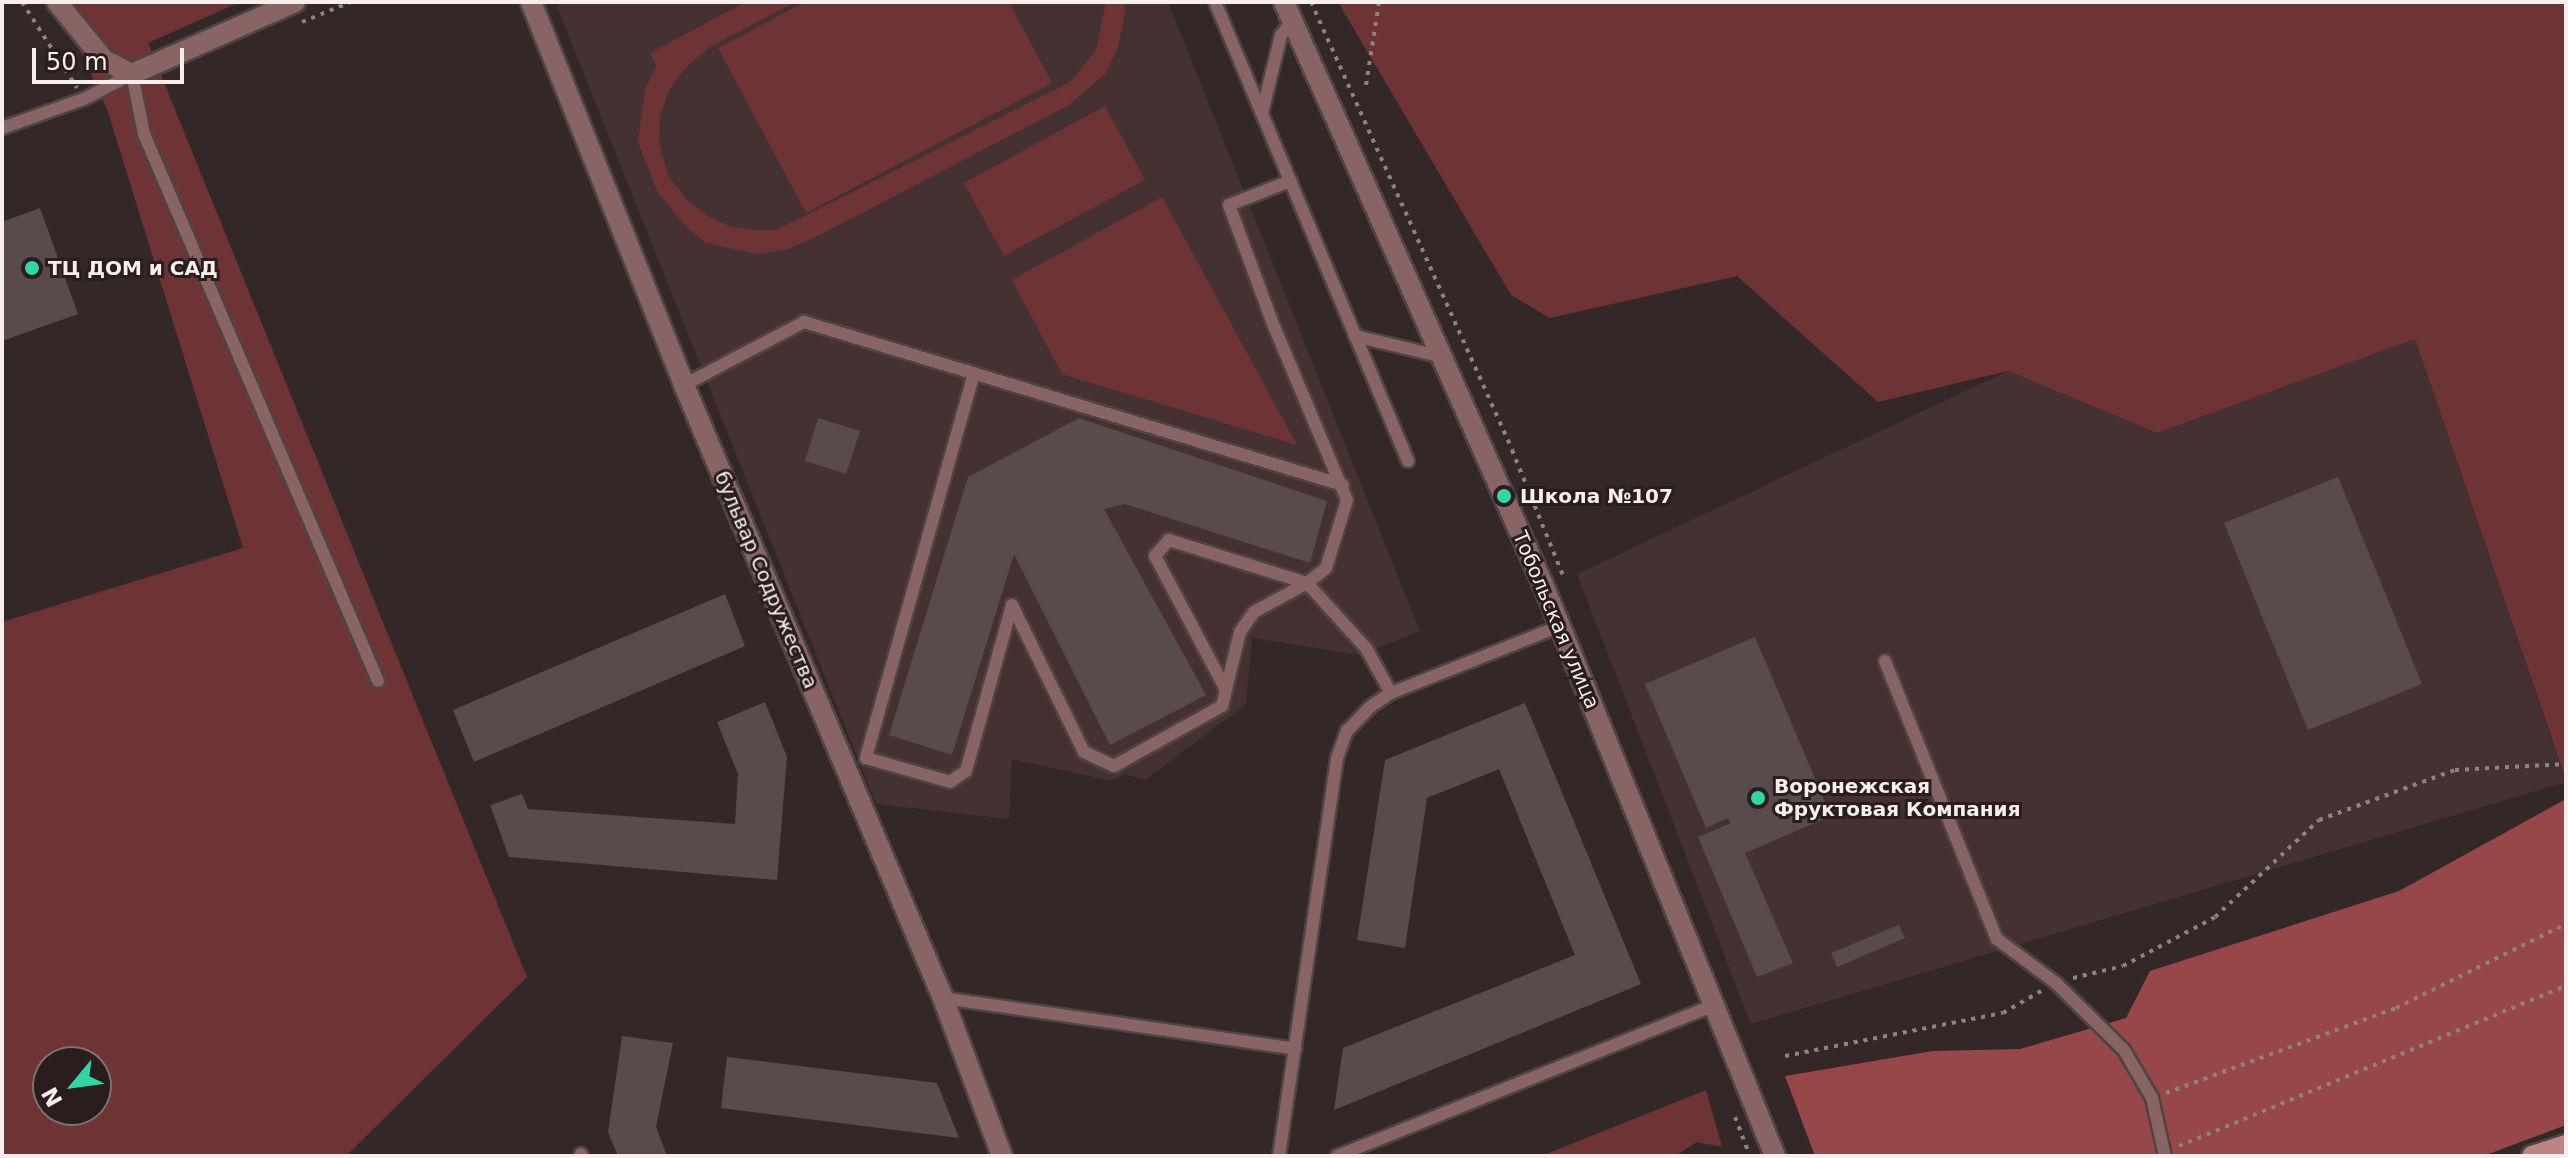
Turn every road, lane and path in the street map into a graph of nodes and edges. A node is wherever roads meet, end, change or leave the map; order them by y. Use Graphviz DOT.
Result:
graph roads {
  1 [pos="22,2"];
  2 [pos="57,2"];
  3 [pos="295,2"];
  4 [pos="531,2"];
  5 [pos="1215,2"];
  6 [pos="1379,2"];
  7 [pos="1288,11"];
  8 [pos="68,73"];
  9 [pos="132,74"];
  10 [pos="1366,85"];
  11 [pos="1262,113"];
  12 [pos="2,128"];
  13 [pos="1290,181"];
  14 [pos="1355,336"];
  15 [pos="1443,357"];
  16 [pos="974,373"];
  17 [pos="684,385"];
  18 [pos="1408,461"];
  19 [pos="1343,485"];
  20 [pos="1307,583"];
  21 [pos="1560,626"];
  22 [pos="1885,661"];
  23 [pos="378,681"];
  24 [pos="1226,690"];
  25 [pos="1391,693"];
  26 [pos="2566,764"];
  27 [pos="2566,924"];
  28 [pos="2056,983"];
  29 [pos="2566,986"];
  30 [pos="943,998"];
  31 [pos="1715,1005"];
  32 [pos="1295,1049"];
  33 [pos="1785,1056"];
  34 [pos="2152,1098"];
  35 [pos="1734,1113"];
  36 [pos="2566,1145"];
  37 [pos="2165,1154"];
  38 [pos="1002,1156"];
  39 [pos="1279,1156"];
  40 [pos="1337,1156"];
  41 [pos="1750,1156"];
  42 [pos="1775,1156"];
  43 [pos="2532,1156"];
  1 -- 8 [label="path"];
  2 -- 9 [label="street"];
  3 -- 9 [label="street"];
  4 -- 17 [label="street, бульвар Содружества"];
  5 -- 11 [label="lane"];
  6 -- 10 [label="path"];
  7 -- 11 [label="lane"];
  7 -- 15 [label="street, Тобольская улица"];
  9 -- 12 [label="lane"];
  9 -- 23 [label="lane"];
  11 -- 13 [label="lane"];
  13 -- 14 [label="lane"];
  13 -- 19 [label="lane"];
  14 -- 15 [label="lane"];
  14 -- 18 [label="lane"];
  15 -- 21 [label="street, Тобольская улица"];
  16 -- 17 [label="lane"];
  16 -- 19 [label="lane"];
  16 -- 24 [label="lane"];
  17 -- 30 [label="street, бульвар Содружества"];
  19 -- 20 [label="lane"];
  20 -- 24 [label="lane"];
  20 -- 24 [label="lane"];
  20 -- 25 [label="lane"];
  21 -- 25 [label="lane"];
  21 -- 31 [label="street, Тобольская улица"];
  22 -- 28 [label="lane"];
  25 -- 32 [label="lane"];
  26 -- 28 [label="path"];
  27 -- 34 [label="path"];
  28 -- 33 [label="path"];
  28 -- 34 [label="lane"];
  29 -- 37 [label="path"];
  30 -- 32 [label="lane"];
  30 -- 38 [label="street, бульвар Содружества"];
  31 -- 40 [label="lane"];
  31 -- 42 [label="street, Тобольская улица"];
  32 -- 39 [label="lane"];
  34 -- 37 [label="lane"];
  35 -- 41 [label="path"];
  36 -- 43 [label="street"];
}
